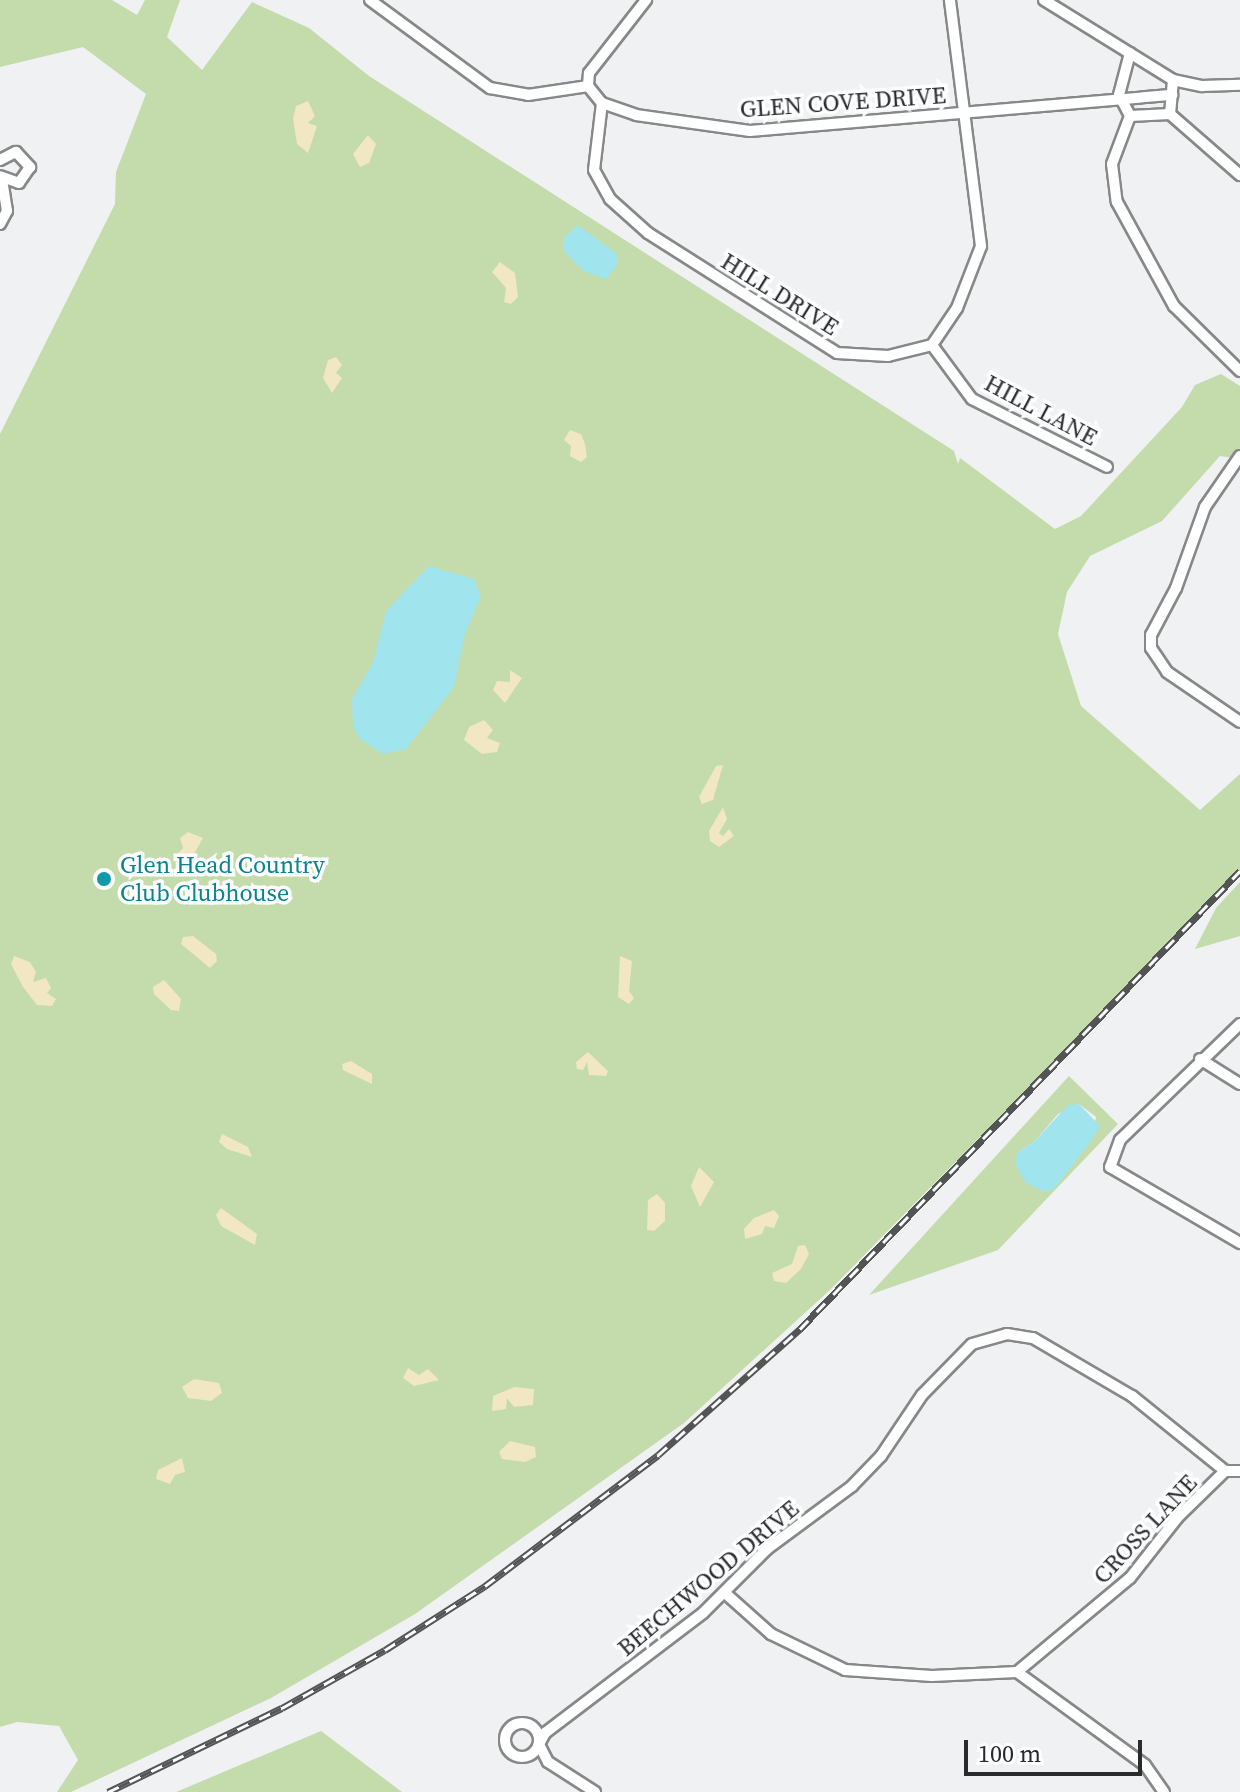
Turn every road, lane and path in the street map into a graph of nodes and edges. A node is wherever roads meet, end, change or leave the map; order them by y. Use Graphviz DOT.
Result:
graph roads {
  1 [pos="370,0"];
  2 [pos="646,0"];
  3 [pos="950,0"];
  4 [pos="1044,0"];
  5 [pos="1130,53"];
  6 [pos="1173,80"];
  7 [pos="1240,85"];
  8 [pos="588,86"];
  9 [pos="1119,95"];
  10 [pos="1172,95"];
  11 [pos="602,103"];
  12 [pos="965,114"];
  13 [pos="1170,114"];
  14 [pos="1130,116"];
  15 [pos="0,160"];
  16 [pos="1240,175"];
  17 [pos="0,224"];
  18 [pos="932,345"];
  19 [pos="1240,371"];
  20 [pos="1240,456"];
  21 [pos="1107,467"];
  22 [pos="1240,722"];
  23 [pos="1240,1024"];
  24 [pos="1200,1059"];
  25 [pos="1240,1084"];
  26 [pos="1240,1243"];
  27 [pos="1225,1471"];
  28 [pos="1240,1471"];
  29 [pos="725,1593"];
  30 [pos="1017,1672"];
  31 [pos="595,1792"];
  32 [pos="1164,1792"];
  1 -- 8 [label="street"];
  2 -- 8 [label="street"];
  3 -- 12 [label="street"];
  4 -- 5 [label="street"];
  5 -- 6 [label="street"];
  5 -- 9 [label="street"];
  6 -- 7 [label="street"];
  6 -- 10 [label="street"];
  8 -- 11 [label="street"];
  9 -- 10 [label="street, GLEN COVE DRIVE"];
  9 -- 12 [label="street, GLEN COVE DRIVE"];
  9 -- 14 [label="street"];
  10 -- 13 [label="street"];
  11 -- 12 [label="street, GLEN COVE DRIVE"];
  11 -- 18 [label="street, HILL DRIVE"];
  12 -- 18 [label="street"];
  13 -- 14 [label="street"];
  13 -- 16 [label="street"];
  14 -- 19 [label="street"];
  15 -- 17 [label="street"];
  18 -- 21 [label="street, HILL LANE"];
  20 -- 22 [label="street"];
  23 -- 24 [label="street"];
  24 -- 25 [label="street"];
  24 -- 26 [label="street"];
  27 -- 28 [label="street"];
  27 -- 29 [label="street, BEECHWOOD DRIVE"];
  27 -- 30 [label="street, CROSS LANE"];
  29 -- 30 [label="street"];
  29 -- 31 [label="street, BEECHWOOD DRIVE"];
  30 -- 32 [label="street"];
}
